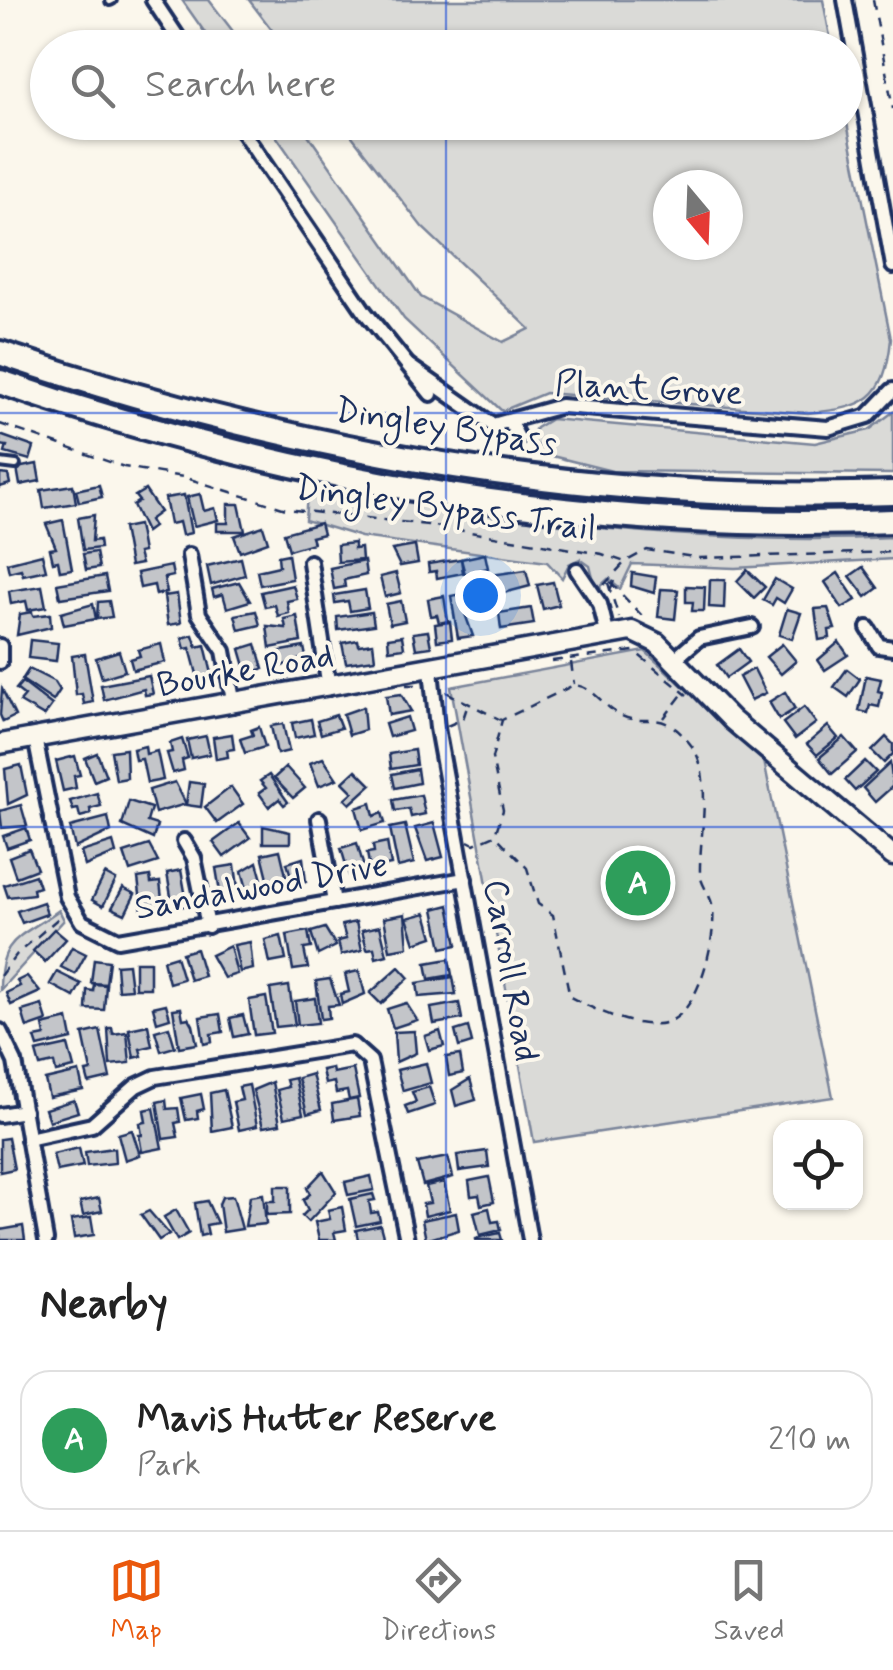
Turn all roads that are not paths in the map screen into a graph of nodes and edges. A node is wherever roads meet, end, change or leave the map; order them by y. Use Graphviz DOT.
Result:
graph roads {
  1 [pos="153,0"];
  2 [pos="845,0"];
  3 [pos="173,30"];
  4 [pos="850,30"];
  5 [pos="863,100"];
  6 [pos="248,140"];
  7 [pos="893,266"];
  8 [pos="0,353"];
  9 [pos="409,366"];
  10 [pos="0,382"];
  11 [pos="893,390"];
  12 [pos="431,394"];
  13 [pos="510,422"];
  14 [pos="518,438"];
  15 [pos="0,463"];
  16 [pos="16,465"];
  17 [pos="893,492"];
  18 [pos="893,521"];
  19 [pos="189,554"];
  20 [pos="310,559"];
  21 [pos="577,570"];
  22 [pos="752,628"];
  23 [pos="868,628"];
  24 [pos="612,632"];
  25 [pos="0,646"];
  26 [pos="893,648"];
  27 [pos="0,662"];
  28 [pos="671,664"];
  29 [pos="432,675"];
  30 [pos="329,688"];
  31 [pos="234,705"];
  32 [pos="36,738"];
  33 [pos="0,744"];
  34 [pos="318,819"];
  35 [pos="184,841"];
  36 [pos="893,856"];
  37 [pos="465,879"];
  38 [pos="334,902"];
  39 [pos="208,926"];
  40 [pos="0,1030"];
  41 [pos="24,1111"];
  42 [pos="0,1115"];
  43 [pos="28,1139"];
  44 [pos="46,1240"];
  45 [pos="407,1240"];
  46 [pos="530,1240"];
  1 -- 3 [label="street"];
  2 -- 4 [label="street"];
  5 -- 7 [label="street"];
  6 -- 9 [label="street, Plant Grove"];
  8 -- 17 [label="highway, Dingley Bypass"];
  9 -- 12 [label="street, Plant Grove"];
  9 -- 13 [label="street, Plant Grove"];
  10 -- 18 [label="highway, Dingley Bypass"];
  11 -- 13 [label="street, Plant Grove"];
  13 -- 14 [label="street"];
  15 -- 16 [label="lane"];
  19 -- 31 [label="street"];
  20 -- 30 [label="street"];
  21 -- 24 [label="street"];
  22 -- 28 [label="street"];
  23 -- 26 [label="street"];
  24 -- 28 [label="main road, Bourke Road"];
  24 -- 29 [label="main road, Bourke Road"];
  25 -- 27 [label="street"];
  28 -- 36 [label="main road"];
  29 -- 30 [label="main road, Bourke Road"];
  29 -- 37 [label="street, Carroll Road"];
  30 -- 31 [label="main road, Bourke Road"];
  31 -- 32 [label="main road, Bourke Road"];
  32 -- 33 [label="main road, Bourke Road"];
  32 -- 39 [label="street, Sandalwood Drive"];
  34 -- 38 [label="street"];
  35 -- 39 [label="street"];
  37 -- 38 [label="street, Sandalwood Drive"];
  37 -- 46 [label="street, Carroll Road"];
  38 -- 39 [label="street, Sandalwood Drive"];
  40 -- 41 [label="street"];
  41 -- 42 [label="street"];
  41 -- 43 [label="street"];
  43 -- 44 [label="street"];
  43 -- 45 [label="street"];
}
